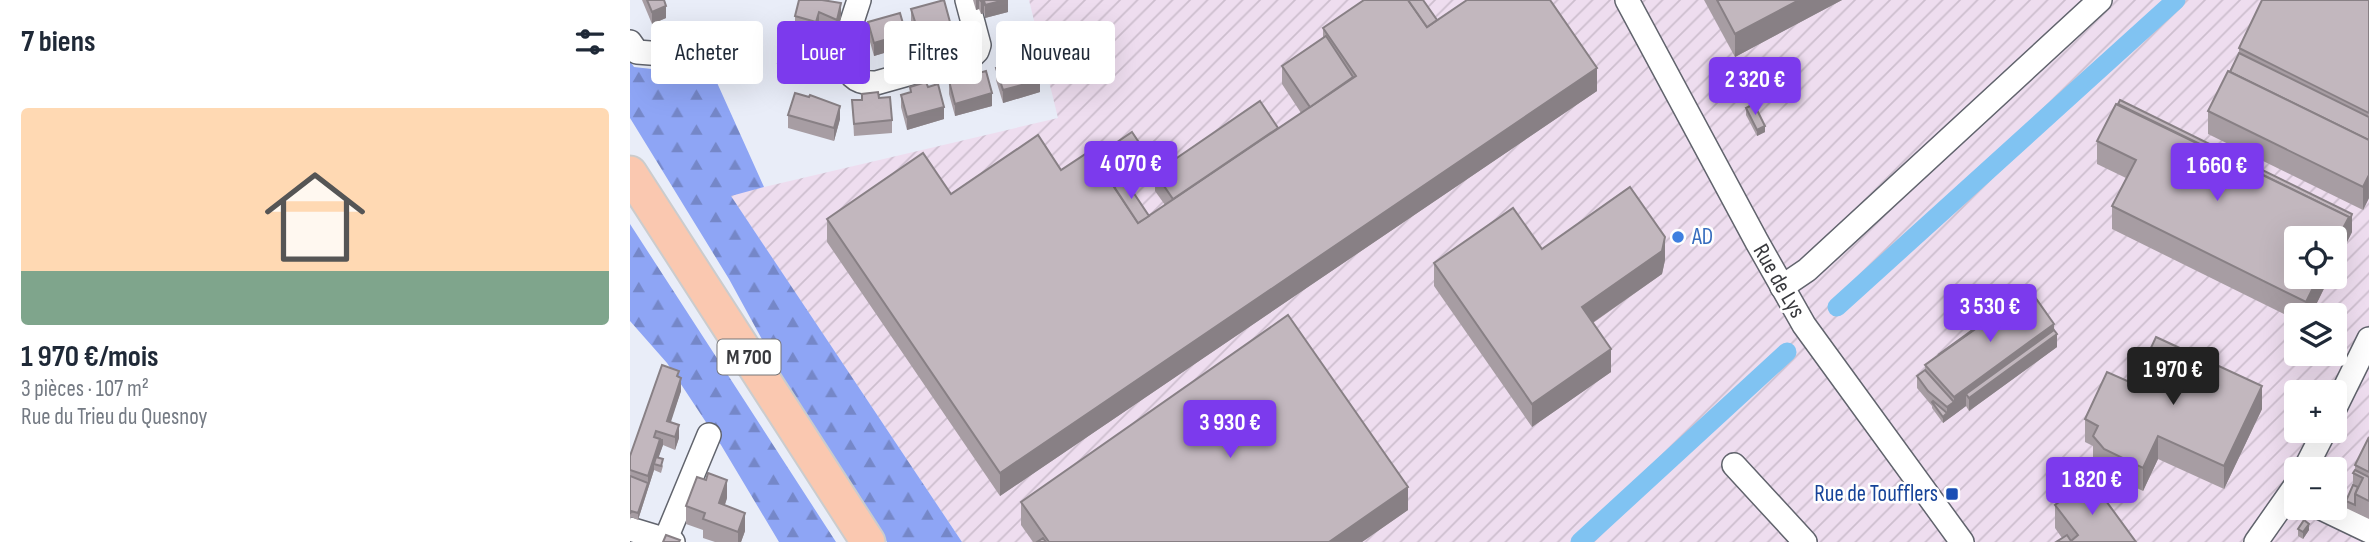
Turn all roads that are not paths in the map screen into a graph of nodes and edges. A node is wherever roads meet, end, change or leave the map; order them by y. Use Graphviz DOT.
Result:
graph roads {
  1 [pos="859,0"];
  2 [pos="967,0"];
  3 [pos="1628,0"];
  4 [pos="2100,0"];
  5 [pos="630,42"];
  6 [pos="651,53"];
  7 [pos="630,173"];
  8 [pos="630,197"];
  9 [pos="1782,287"];
  10 [pos="2369,339"];
  11 [pos="2347,384"];
  12 [pos="709,435"];
  13 [pos="1734,465"];
  14 [pos="2284,504"];
  15 [pos="2346,520"];
  16 [pos="630,529"];
  17 [pos="2369,531"];
  18 [pos="669,541"];
  19 [pos="853,542"];
  20 [pos="869,542"];
  21 [pos="1805,542"];
  22 [pos="1962,542"];
  23 [pos="2256,542"];
  1 -- 2 [label="street"];
  3 -- 9 [label="street, Rue de Lys"];
  4 -- 9 [label="street"];
  5 -- 6 [label="street"];
  7 -- 20 [label="highway, M 700"];
  8 -- 19 [label="highway, M 700"];
  9 -- 22 [label="street, Rue de Lys"];
  10 -- 11 [label="street"];
  12 -- 18 [label="street"];
  13 -- 21 [label="street"];
  14 -- 23 [label="street"];
  15 -- 17 [label="street"];
  16 -- 18 [label="street"];
}
